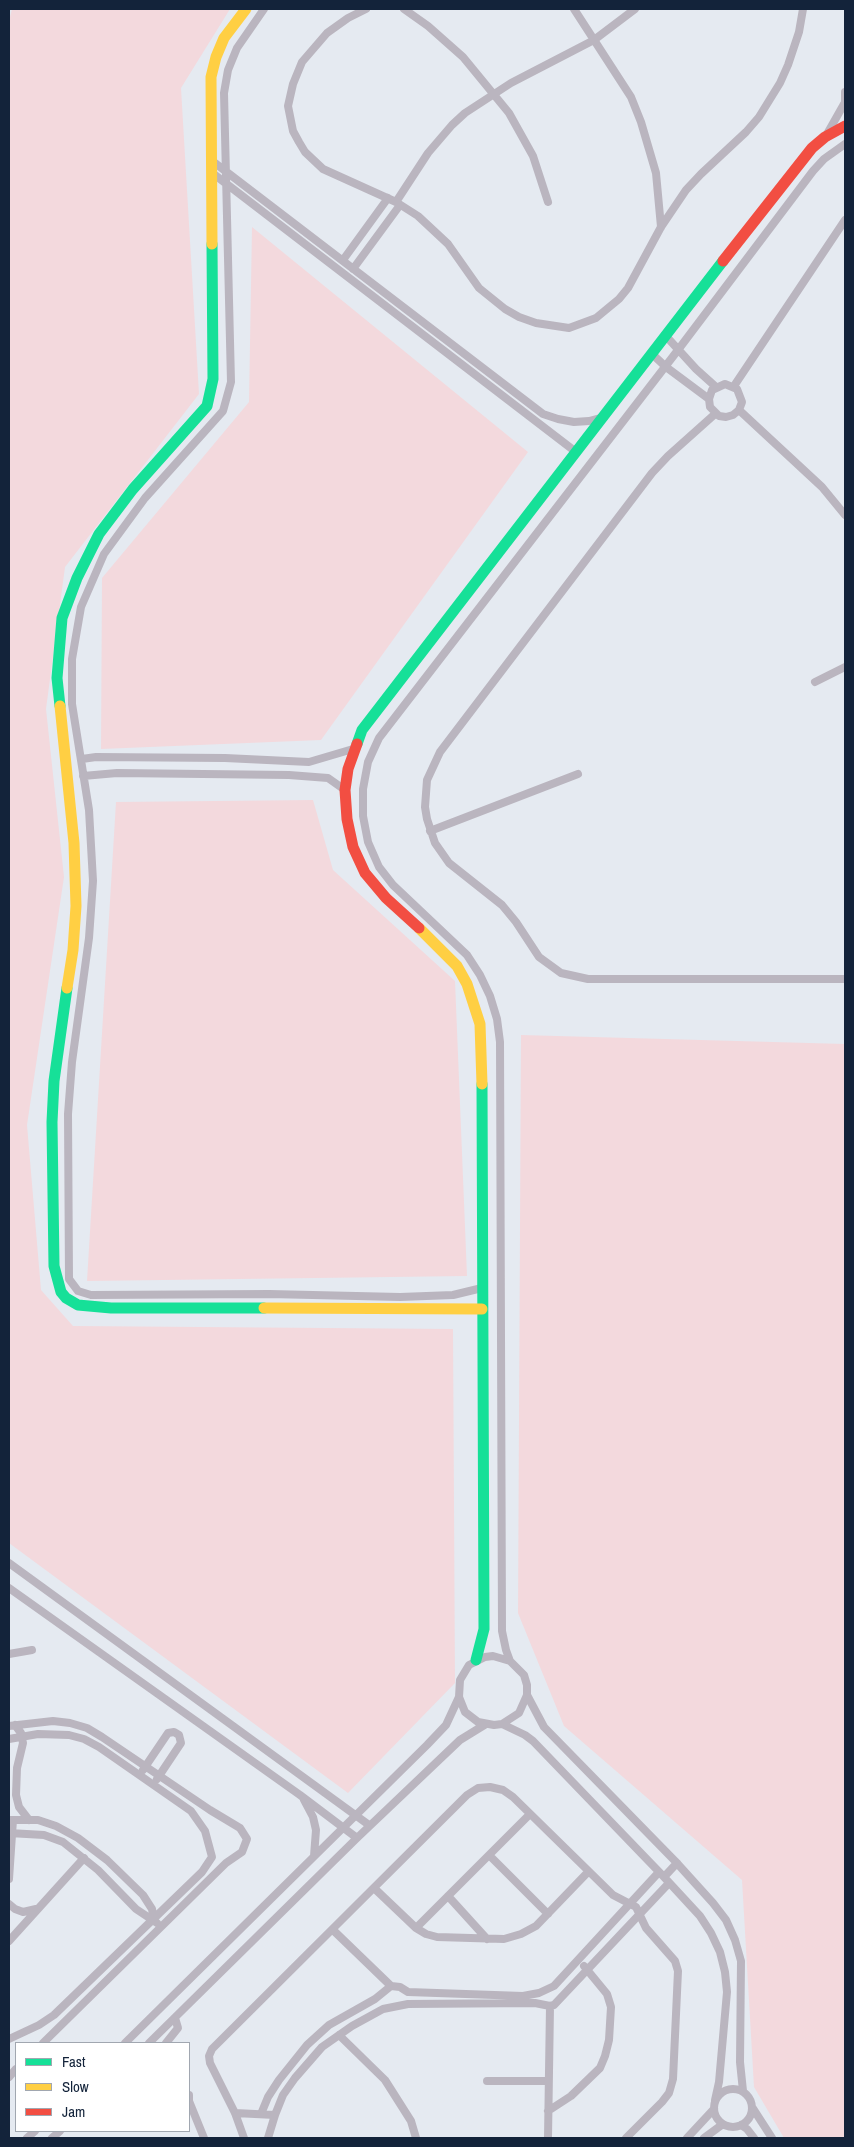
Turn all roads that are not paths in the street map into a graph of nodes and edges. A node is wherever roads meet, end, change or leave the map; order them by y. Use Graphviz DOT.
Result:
graph roads {
  1 [pos="246,9"];
  2 [pos="264,9"];
  3 [pos="366,9"];
  4 [pos="404,9"];
  5 [pos="574,9"];
  6 [pos="635,9"];
  7 [pos="803,9"];
  8 [pos="594,40"];
  9 [pos="845,92"];
  10 [pos="494,93"];
  11 [pos="845,106"];
  12 [pos="845,126"];
  13 [pos="825,137"];
  14 [pos="845,144"];
  15 [pos="211,160"];
  16 [pos="226,171"];
  17 [pos="211,172"];
  18 [pos="226,184"];
  19 [pos="388,198"];
  20 [pos="548,202"];
  21 [pos="398,204"];
  22 [pos="845,220"];
  23 [pos="661,227"];
  24 [pos="343,260"];
  25 [pos="353,268"];
  26 [pos="665,335"];
  27 [pos="678,350"];
  28 [pos="650,353"];
  29 [pos="666,367"];
  30 [pos="734,386"];
  31 [pos="716,387"];
  32 [pos="709,399"];
  33 [pos="739,410"];
  34 [pos="715,414"];
  35 [pos="604,418"];
  36 [pos="576,452"];
  37 [pos="845,516"];
  38 [pos="845,667"];
  39 [pos="815,682"];
  40 [pos="354,749"];
  41 [pos="82,759"];
  42 [pos="578,774"];
  43 [pos="83,776"];
  44 [pos="345,790"];
  45 [pos="430,831"];
  46 [pos="845,979"];
  47 [pos="482,1288"];
  48 [pos="482,1309"];
  49 [pos="9,1563"];
  50 [pos="9,1588"];
  51 [pos="32,1650"];
  52 [pos="9,1654"];
  53 [pos="476,1660"];
  54 [pos="510,1661"];
  55 [pos="527,1695"];
  56 [pos="459,1697"];
  57 [pos="486,1724"];
  58 [pos="502,1724"];
  59 [pos="12,1726"];
  60 [pos="22,1737"];
  61 [pos="9,1739"];
  62 [pos="146,1766"];
  63 [pos="139,1776"];
  64 [pos="159,1776"];
  65 [pos="152,1785"];
  66 [pos="300,1795"];
  67 [pos="356,1814"];
  68 [pos="530,1814"];
  69 [pos="11,1820"];
  70 [pos="29,1820"];
  71 [pos="369,1826"];
  72 [pos="343,1827"];
  73 [pos="11,1834"];
  74 [pos="357,1838"];
  75 [pos="212,1852"];
  76 [pos="489,1855"];
  77 [pos="314,1856"];
  78 [pos="84,1858"];
  79 [pos="226,1863"];
  80 [pos="677,1863"];
  81 [pos="588,1872"];
  82 [pos="664,1877"];
  83 [pos="9,1879"];
  84 [pos="374,1888"];
  85 [pos="448,1896"];
  86 [pos="630,1903"];
  87 [pos="9,1904"];
  88 [pos="39,1908"];
  89 [pos="548,1914"];
  90 [pos="640,1914"];
  91 [pos="154,1920"];
  92 [pos="161,1927"];
  93 [pos="416,1928"];
  94 [pos="333,1930"];
  95 [pos="487,1939"];
  96 [pos="9,1941"];
  97 [pos="579,1961"];
  98 [pos="105,1966"];
  99 [pos="587,1969"];
  100 [pos="113,1974"];
  101 [pos="391,1986"];
  102 [pos="554,1986"];
  103 [pos="408,1992"];
  104 [pos="563,1994"];
  105 [pos="408,2004"];
  106 [pos="550,2006"];
  107 [pos="175,2018"];
  108 [pos="339,2036"];
  109 [pos="9,2039"];
  110 [pos="43,2042"];
  111 [pos="126,2042"];
  112 [pos="150,2042"];
  113 [pos="167,2042"];
  114 [pos="487,2082"];
  115 [pos="548,2082"];
  116 [pos="743,2091"];
  117 [pos="715,2100"];
  118 [pos="190,2103"];
  119 [pos="752,2106"];
  120 [pos="714,2109"];
  121 [pos="548,2111"];
  122 [pos="235,2113"];
  123 [pos="261,2114"];
  124 [pos="274,2115"];
  125 [pos="723,2124"];
  126 [pos="741,2126"];
  127 [pos="204,2138"];
  128 [pos="244,2138"];
  129 [pos="268,2138"];
  130 [pos="416,2138"];
  131 [pos="548,2138"];
  132 [pos="626,2138"];
  133 [pos="687,2138"];
  134 [pos="704,2138"];
  135 [pos="754,2138"];
  136 [pos="772,2138"];
  1 -- 15 [label="street"];
  2 -- 16 [label="street"];
  3 -- 19 [label="street"];
  4 -- 10 [label="street"];
  5 -- 8 [label="street"];
  6 -- 8 [label="street"];
  7 -- 23 [label="street"];
  8 -- 10 [label="street"];
  8 -- 23 [label="street"];
  9 -- 11 [label="street"];
  10 -- 20 [label="street"];
  10 -- 21 [label="street"];
  11 -- 13 [label="street"];
  12 -- 13 [label="street"];
  13 -- 26 [label="street"];
  14 -- 27 [label="street"];
  15 -- 16 [label="street"];
  15 -- 17 [label="street"];
  16 -- 18 [label="street"];
  16 -- 24 [label="street"];
  17 -- 18 [label="street"];
  17 -- 48 [label="street"];
  18 -- 36 [label="street"];
  18 -- 41 [label="street"];
  19 -- 21 [label="street"];
  19 -- 24 [label="street"];
  21 -- 23 [label="street"];
  21 -- 25 [label="street"];
  22 -- 30 [label="street"];
  24 -- 25 [label="street"];
  25 -- 35 [label="street"];
  26 -- 27 [label="street"];
  26 -- 28 [label="street"];
  27 -- 29 [label="street"];
  27 -- 31 [label="street"];
  28 -- 29 [label="street"];
  28 -- 35 [label="street"];
  29 -- 32 [label="street"];
  29 -- 54 [label="street"];
  30 -- 31 [label="street"];
  30 -- 33 [label="street"];
  31 -- 32 [label="street"];
  32 -- 34 [label="street"];
  33 -- 34 [label="street"];
  33 -- 37 [label="street"];
  34 -- 45 [label="street"];
  35 -- 36 [label="street"];
  36 -- 40 [label="street"];
  38 -- 39 [label="street"];
  40 -- 41 [label="street"];
  40 -- 44 [label="street"];
  41 -- 43 [label="street"];
  42 -- 45 [label="street"];
  43 -- 44 [label="street"];
  43 -- 47 [label="street"];
  44 -- 47 [label="street"];
  45 -- 46 [label="street"];
  47 -- 48 [label="street"];
  48 -- 53 [label="street"];
  49 -- 67 [label="street"];
  50 -- 66 [label="street"];
  51 -- 52 [label="street"];
  53 -- 54 [label="street"];
  53 -- 56 [label="street"];
  54 -- 55 [label="street"];
  55 -- 58 [label="street"];
  55 -- 80 [label="street"];
  56 -- 57 [label="street"];
  56 -- 67 [label="street"];
  57 -- 58 [label="street"];
  57 -- 71 [label="street"];
  58 -- 82 [label="street"];
  59 -- 60 [label="street"];
  59 -- 62 [label="street"];
  60 -- 61 [label="street"];
  60 -- 63 [label="street"];
  60 -- 70 [label="street"];
  62 -- 63 [label="street"];
  62 -- 64 [label="street"];
  62 -- 64 [label="street"];
  63 -- 65 [label="street"];
  64 -- 65 [label="street"];
  64 -- 79 [label="street"];
  65 -- 75 [label="street"];
  66 -- 72 [label="street"];
  66 -- 77 [label="street"];
  67 -- 71 [label="street"];
  67 -- 72 [label="street"];
  68 -- 76 [label="street"];
  68 -- 81 [label="street"];
  68 -- 84 [label="street"];
  69 -- 70 [label="street"];
  69 -- 73 [label="street"];
  70 -- 91 [label="street"];
  71 -- 74 [label="street"];
  72 -- 74 [label="street"];
  72 -- 77 [label="street"];
  73 -- 78 [label="street"];
  73 -- 83 [label="street"];
  74 -- 107 [label="street"];
  75 -- 79 [label="street"];
  75 -- 91 [label="street"];
  76 -- 85 [label="street"];
  76 -- 89 [label="street"];
  77 -- 111 [label="street"];
  78 -- 88 [label="street"];
  78 -- 91 [label="street"];
  79 -- 92 [label="street"];
  80 -- 82 [label="street"];
  80 -- 116 [label="street"];
  81 -- 86 [label="street"];
  81 -- 89 [label="street"];
  82 -- 86 [label="street"];
  82 -- 90 [label="street"];
  82 -- 117 [label="street"];
  84 -- 93 [label="street"];
  84 -- 94 [label="street"];
  85 -- 93 [label="street"];
  85 -- 95 [label="street"];
  86 -- 90 [label="street"];
  86 -- 97 [label="street"];
  87 -- 88 [label="street"];
  88 -- 96 [label="street"];
  89 -- 95 [label="street"];
  90 -- 99 [label="street"];
  90 -- 132 [label="street"];
  91 -- 92 [label="street"];
  91 -- 98 [label="street"];
  92 -- 100 [label="street"];
  93 -- 95 [label="street"];
  94 -- 101 [label="street"];
  94 -- 122 [label="street"];
  97 -- 99 [label="street"];
  97 -- 102 [label="street"];
  98 -- 100 [label="street"];
  98 -- 109 [label="street"];
  99 -- 104 [label="street"];
  99 -- 121 [label="street"];
  100 -- 110 [label="street"];
  101 -- 103 [label="street"];
  101 -- 123 [label="street"];
  102 -- 103 [label="street"];
  102 -- 104 [label="street"];
  103 -- 105 [label="street"];
  104 -- 106 [label="street"];
  105 -- 106 [label="street"];
  105 -- 108 [label="street"];
  106 -- 115 [label="street"];
  107 -- 112 [label="street"];
  107 -- 113 [label="street"];
  108 -- 124 [label="street"];
  108 -- 130 [label="street"];
  114 -- 115 [label="street"];
  115 -- 121 [label="street"];
  116 -- 117 [label="street"];
  116 -- 119 [label="street"];
  117 -- 120 [label="street"];
  118 -- 127 [label="street"];
  119 -- 126 [label="street"];
  119 -- 136 [label="street"];
  120 -- 125 [label="street"];
  120 -- 133 [label="street"];
  121 -- 131 [label="street"];
  122 -- 123 [label="street"];
  122 -- 128 [label="street"];
  123 -- 124 [label="street"];
  124 -- 129 [label="street"];
  125 -- 126 [label="street"];
  125 -- 134 [label="street"];
  126 -- 135 [label="street"];
}
